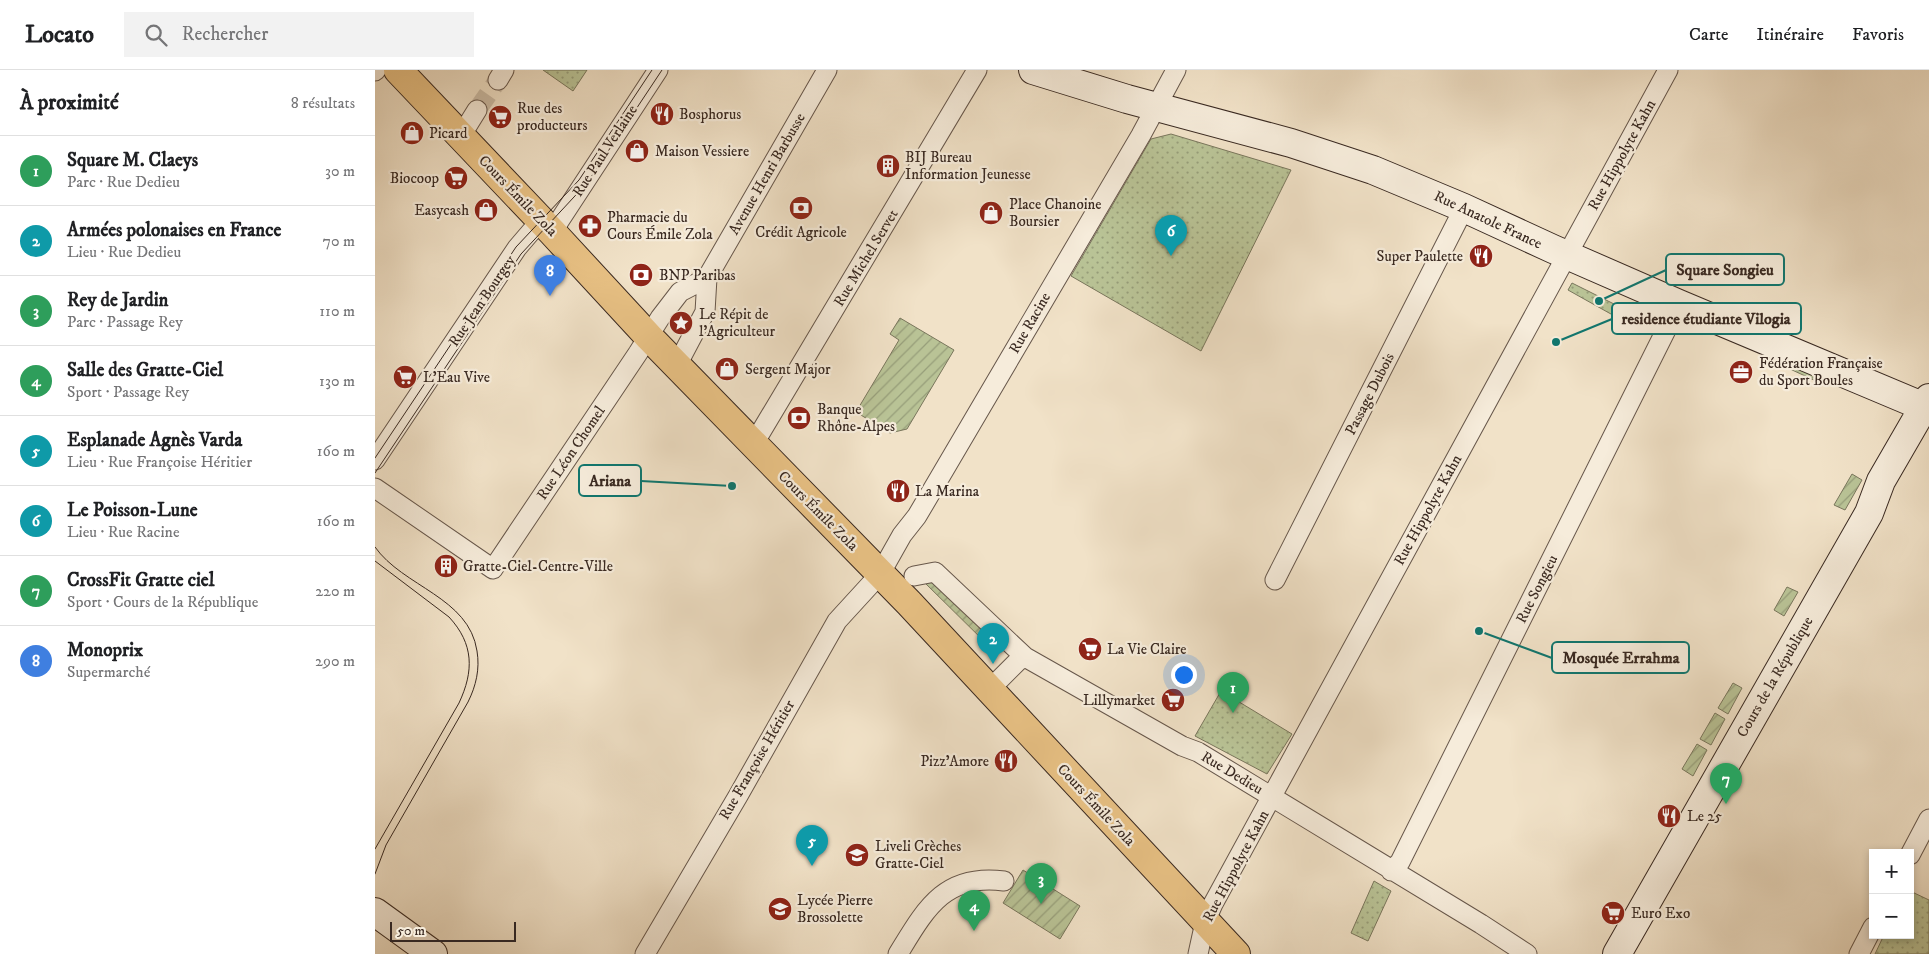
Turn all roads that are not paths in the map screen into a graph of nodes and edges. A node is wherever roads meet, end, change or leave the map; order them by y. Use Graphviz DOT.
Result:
graph roads {
  1 [pos="398,70"];
  2 [pos="658,70"];
  3 [pos="827,70"];
  4 [pos="977,70"];
  5 [pos="1033,70"];
  6 [pos="1176,70"];
  7 [pos="1668,70"];
  8 [pos="1156,106"];
  9 [pos="477,110"];
  10 [pos="459,134"];
  11 [pos="1464,208"];
  12 [pos="547,226"];
  13 [pos="1567,256"];
  14 [pos="707,278"];
  15 [pos="1679,304"];
  16 [pos="649,337"];
  17 [pos="677,365"];
  18 [pos="1927,404"];
  19 [pos="753,445"];
  20 [pos="375,460"];
  21 [pos="375,488"];
  22 [pos="880,574"];
  23 [pos="914,576"];
  24 [pos="1275,580"];
  25 [pos="1025,657"];
  26 [pos="989,690"];
  27 [pos="1273,797"];
  28 [pos="1929,818"];
  29 [pos="1913,849"];
  30 [pos="1391,871"];
  31 [pos="1003,881"];
  32 [pos="375,912"];
  33 [pos="1205,922"];
  34 [pos="1869,935"];
  35 [pos="433,954"];
  36 [pos="645,954"];
  37 [pos="898,954"];
  38 [pos="1198,954"];
  39 [pos="1236,954"];
  40 [pos="1527,954"];
  41 [pos="1617,954"];
  42 [pos="1859,954"];
  1 -- 10 [label="main road, Cours Émile Zola"];
  2 -- 12 [label="street, Rue Paul Verlaine"];
  3 -- 14 [label="street, Avenue Henri Barbusse"];
  4 -- 19 [label="street, Rue Michel Servet"];
  5 -- 8 [label="street, Rue Anatole France"];
  6 -- 8 [label="street, Rue Racine"];
  7 -- 13 [label="street, Rue Hippolyte Kahn"];
  8 -- 11 [label="street, Rue Anatole France"];
  8 -- 22 [label="street, Rue Racine"];
  9 -- 10 [label="street"];
  10 -- 12 [label="main road, Cours Émile Zola"];
  11 -- 13 [label="street, Rue Anatole France"];
  11 -- 24 [label="street, Passage Dubois"];
  12 -- 16 [label="main road, Cours Émile Zola"];
  12 -- 20 [label="street, Rue Jean Bourgey"];
  13 -- 15 [label="street, Rue Anatole France"];
  13 -- 27 [label="street, Rue Hippolyte Kahn"];
  14 -- 16 [label="street"];
  14 -- 17 [label="street, Avenue Henri Barbusse"];
  15 -- 18 [label="street, Rue Anatole France"];
  15 -- 30 [label="street, Rue Songieu"];
  16 -- 17 [label="main road, Cours Émile Zola"];
  16 -- 21 [label="street, Rue Léon Chomel"];
  17 -- 19 [label="main road, Cours Émile Zola"];
  18 -- 41 [label="street, Cours de la République"];
  19 -- 22 [label="main road, Cours Émile Zola"];
  22 -- 26 [label="main road, Cours Émile Zola"];
  22 -- 36 [label="street, Rue Françoise Héritier"];
  23 -- 25 [label="street, Rue Dedieu"];
  25 -- 26 [label="street"];
  25 -- 27 [label="street, Rue Dedieu"];
  26 -- 33 [label="main road, Cours Émile Zola"];
  27 -- 30 [label="street, Rue Dedieu"];
  27 -- 33 [label="street, Rue Hippolyte Kahn"];
  28 -- 29 [label="street"];
  30 -- 40 [label="street, Rue Dedieu"];
  31 -- 37 [label="street"];
  32 -- 35 [label="street"];
  33 -- 38 [label="street, Rue Hippolyte Kahn"];
  33 -- 39 [label="main road, Cours Émile Zola"];
  34 -- 42 [label="street"];
}
